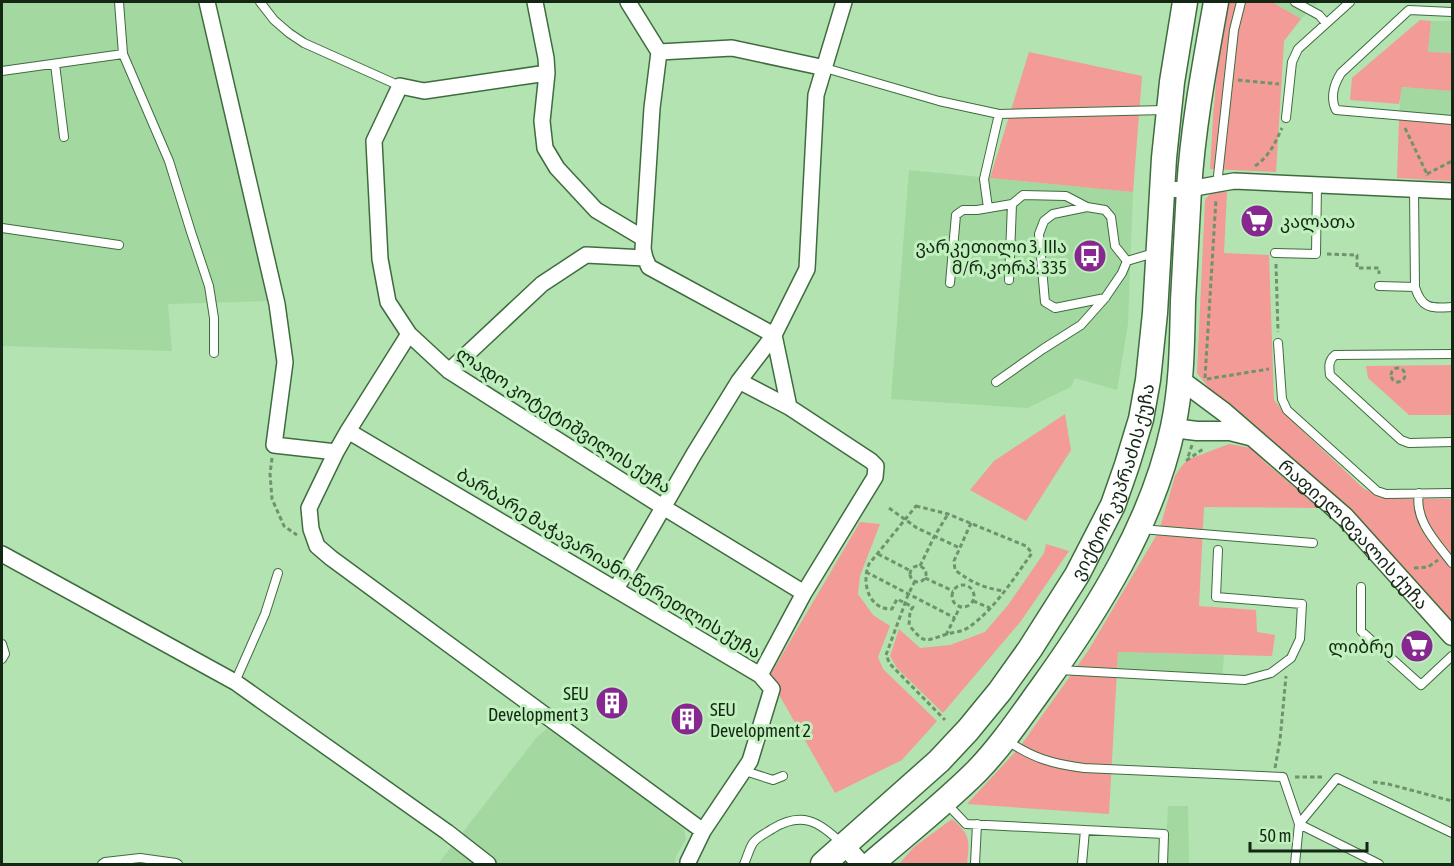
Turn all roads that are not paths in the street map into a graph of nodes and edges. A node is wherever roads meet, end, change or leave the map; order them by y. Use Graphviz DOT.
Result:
graph roads {
  1 [pos="119,2"];
  2 [pos="207,2"];
  3 [pos="260,2"];
  4 [pos="535,2"];
  5 [pos="628,2"];
  6 [pos="844,2"];
  7 [pos="1185,2"];
  8 [pos="1216,2"];
  9 [pos="1241,2"];
  10 [pos="1295,2"];
  11 [pos="1350,2"];
  12 [pos="1452,12"];
  13 [pos="1326,23"];
  14 [pos="1179,30"];
  15 [pos="1210,34"];
  16 [pos="659,52"];
  17 [pos="123,54"];
  18 [pos="55,64"];
  19 [pos="825,68"];
  20 [pos="2,71"];
  21 [pos="547,73"];
  22 [pos="400,86"];
  23 [pos="1169,110"];
  24 [pos="999,114"];
  25 [pos="1286,118"];
  26 [pos="1452,120"];
  27 [pos="64,137"];
  28 [pos="1217,185"];
  29 [pos="1317,185"];
  30 [pos="1189,189"];
  31 [pos="1420,189"];
  32 [pos="1162,190"];
  33 [pos="1452,191"];
  34 [pos="1012,204"];
  35 [pos="1088,207"];
  36 [pos="988,208"];
  37 [pos="2,228"];
  38 [pos="643,238"];
  39 [pos="119,245"];
  40 [pos="1158,252"];
  41 [pos="1275,253"];
  42 [pos="645,258"];
  43 [pos="1127,261"];
  44 [pos="1009,280"];
  45 [pos="950,283"];
  46 [pos="1379,286"];
  47 [pos="1415,287"];
  48 [pos="1105,298"];
  49 [pos="1452,307"];
  50 [pos="409,334"];
  51 [pos="774,335"];
  52 [pos="1278,343"];
  53 [pos="214,353"];
  54 [pos="1452,354"];
  55 [pos="448,371"];
  56 [pos="1181,380"];
  57 [pos="739,381"];
  58 [pos="996,382"];
  59 [pos="789,407"];
  60 [pos="1141,419"];
  61 [pos="1173,428"];
  62 [pos="348,431"];
  63 [pos="1252,436"];
  64 [pos="1452,442"];
  65 [pos="336,452"];
  66 [pos="1419,493"];
  67 [pos="1452,493"];
  68 [pos="663,507"];
  69 [pos="1138,529"];
  70 [pos="1313,543"];
  71 [pos="1218,550"];
  72 [pos="2,554"];
  73 [pos="1452,563"];
  74 [pos="278,573"];
  75 [pos="1361,587"];
  76 [pos="616,589"];
  77 [pos="804,593"];
  78 [pos="1450,628"];
  79 [pos="2,644"];
  80 [pos="1452,656"];
  81 [pos="2,659"];
  82 [pos="1055,669"];
  83 [pos="760,675"];
  84 [pos="234,682"];
  85 [pos="1005,739"];
  86 [pos="745,771"];
  87 [pos="783,776"];
  88 [pos="945,802"];
  89 [pos="1299,824"];
  90 [pos="977,825"];
  91 [pos="1084,830"];
  92 [pos="703,831"];
  93 [pos="1452,833"];
  94 [pos="844,846"];
  95 [pos="102,864"];
  96 [pos="178,864"];
  97 [pos="488,864"];
  98 [pos="688,864"];
  99 [pos="744,864"];
  100 [pos="823,864"];
  101 [pos="861,864"];
  102 [pos="871,864"];
  103 [pos="975,864"];
  104 [pos="1082,864"];
  105 [pos="1162,864"];
  106 [pos="1295,864"];
  107 [pos="1379,864"];
  1 -- 17 [label="lane"];
  2 -- 65 [label="street"];
  3 -- 22 [label="lane"];
  4 -- 21 [label="street"];
  5 -- 16 [label="street"];
  6 -- 19 [label="street"];
  7 -- 14 [label="main road, ვიქტორ კუპრაძის ქუჩა"];
  8 -- 15 [label="main road, ვიქტორ კუპრაძის ქუჩა"];
  9 -- 28 [label="lane"];
  10 -- 13 [label="lane"];
  11 -- 13 [label="lane"];
  12 -- 26 [label="lane"];
  13 -- 25 [label="lane"];
  14 -- 15 [label="main road"];
  14 -- 23 [label="main road, ვიქტორ კუპრაძის ქუჩა"];
  15 -- 30 [label="main road, ვიქტორ კუპრაძის ქუჩა"];
  16 -- 19 [label="street"];
  16 -- 38 [label="street"];
  17 -- 18 [label="lane"];
  17 -- 53 [label="lane"];
  18 -- 20 [label="lane"];
  18 -- 27 [label="lane"];
  19 -- 24 [label="lane"];
  19 -- 51 [label="street"];
  21 -- 22 [label="street"];
  21 -- 38 [label="street"];
  22 -- 50 [label="street, ლადო კოტეტიშვილის ქუჩა"];
  23 -- 24 [label="lane"];
  23 -- 32 [label="main road, ვიქტორ კუპრაძის ქუჩა"];
  24 -- 36 [label="lane"];
  28 -- 29 [label="street"];
  28 -- 30 [label="street"];
  29 -- 31 [label="street"];
  29 -- 41 [label="lane"];
  30 -- 32 [label="street"];
  30 -- 56 [label="main road, ვიქტორ კუპრაძის ქუჩა"];
  31 -- 33 [label="street"];
  31 -- 47 [label="lane"];
  32 -- 40 [label="main road, ვიქტორ კუპრაძის ქუჩა"];
  34 -- 35 [label="lane"];
  34 -- 36 [label="lane"];
  34 -- 44 [label="lane"];
  35 -- 43 [label="lane"];
  35 -- 48 [label="lane"];
  36 -- 45 [label="lane"];
  37 -- 39 [label="lane"];
  38 -- 42 [label="street"];
  40 -- 43 [label="lane"];
  40 -- 60 [label="main road, ვიქტორ კუპრაძის ქუჩა"];
  42 -- 51 [label="street"];
  42 -- 55 [label="street"];
  43 -- 48 [label="lane"];
  46 -- 47 [label="lane"];
  47 -- 49 [label="lane"];
  48 -- 58 [label="lane"];
  50 -- 55 [label="street, ლადო კოტეტიშვილის ქუჩა"];
  50 -- 62 [label="street"];
  51 -- 57 [label="street"];
  51 -- 59 [label="street"];
  52 -- 66 [label="lane"];
  54 -- 64 [label="lane"];
  55 -- 68 [label="street, ლადო კოტეტიშვილის ქუჩა"];
  56 -- 61 [label="main road, ვიქტორ კუპრაძის ქუჩა"];
  56 -- 63 [label="street, რაფიელ დვალის ქუჩა"];
  57 -- 59 [label="street"];
  57 -- 68 [label="street"];
  59 -- 77 [label="street"];
  60 -- 61 [label="main road"];
  60 -- 94 [label="main road, ვიქტორ კუპრაძის ქუჩა"];
  61 -- 63 [label="street"];
  61 -- 69 [label="main road, ვიქტორ კუპრაძის ქუჩა"];
  62 -- 65 [label="street"];
  62 -- 76 [label="street, ბარბარე მაჭავარიანი-წერეთლის ქუჩა"];
  63 -- 78 [label="street, რაფიელ დვალის ქუჩა"];
  65 -- 92 [label="street"];
  66 -- 67 [label="lane"];
  66 -- 73 [label="lane"];
  68 -- 76 [label="street"];
  68 -- 77 [label="street, ლადო კოტეტიშვილის ქუჩა"];
  69 -- 70 [label="lane"];
  69 -- 82 [label="main road, ვიქტორ კუპრაძის ქუჩა"];
  71 -- 82 [label="lane"];
  72 -- 84 [label="street"];
  74 -- 84 [label="lane"];
  75 -- 80 [label="lane"];
  76 -- 83 [label="street, ბარბარე მაჭავარიანი-წერეთლის ქუჩა"];
  77 -- 83 [label="street"];
  79 -- 81 [label="lane"];
  82 -- 85 [label="main road, ვიქტორ კუპრაძის ქუჩა"];
  83 -- 86 [label="street, ბარბარე მაჭავარიანი-წერეთლის ქუჩა"];
  84 -- 97 [label="street"];
  85 -- 88 [label="main road, ვიქტორ კუპრაძის ქუჩა"];
  85 -- 89 [label="lane"];
  86 -- 87 [label="lane"];
  86 -- 92 [label="street, ბარბარე მაჭავარიანი-წერეთლის ქუჩა"];
  88 -- 90 [label="lane"];
  88 -- 102 [label="main road, ვიქტორ კუპრაძის ქუჩა"];
  89 -- 93 [label="lane"];
  89 -- 106 [label="lane"];
  89 -- 107 [label="lane"];
  90 -- 91 [label="lane"];
  90 -- 103 [label="lane"];
  91 -- 104 [label="lane"];
  91 -- 105 [label="lane"];
  92 -- 98 [label="street, ბარბარე მაჭავარიანი-წერეთლის ქუჩა"];
  94 -- 99 [label="lane"];
  94 -- 100 [label="main road, ვიქტორ კუპრაძის ქუჩა"];
  94 -- 101 [label="street"];
  95 -- 96 [label="lane"];
}
